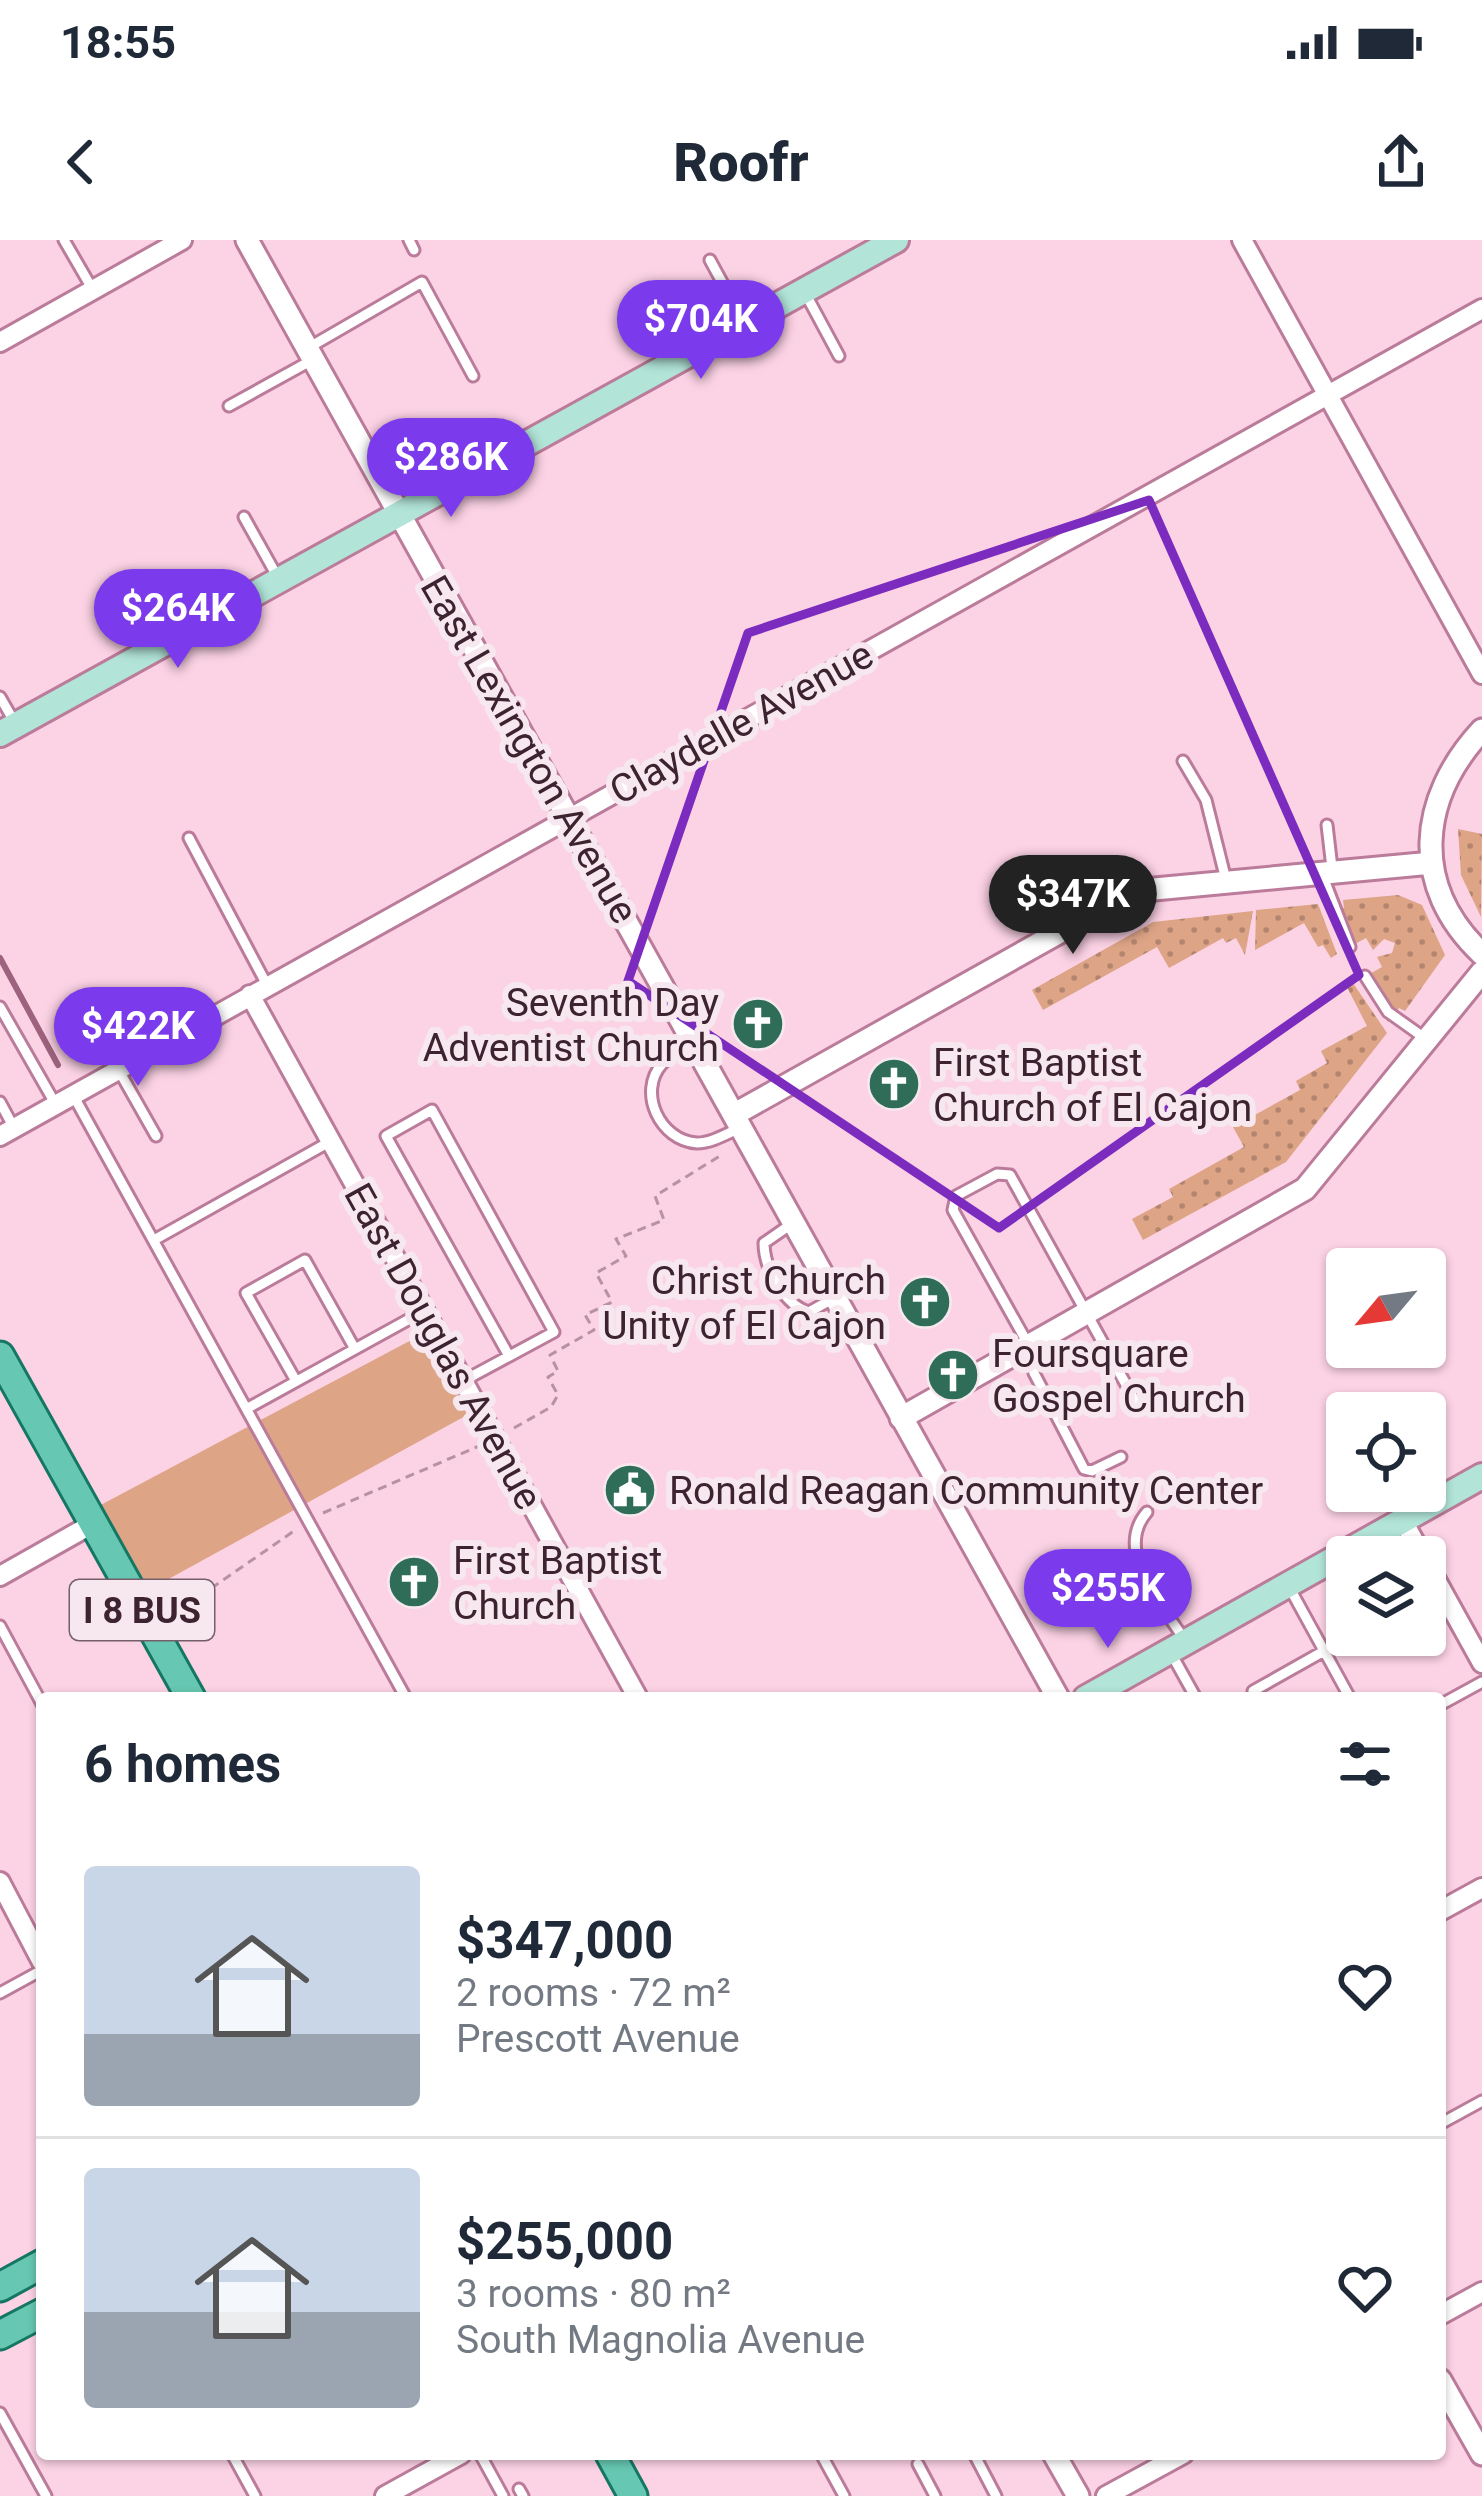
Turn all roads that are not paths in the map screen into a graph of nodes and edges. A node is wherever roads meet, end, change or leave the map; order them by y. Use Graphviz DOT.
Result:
graph roads {
  1 [pos="64,240"];
  2 [pos="182,240"];
  3 [pos="248,240"];
  4 [pos="896,240"];
  5 [pos="1242,240"];
  6 [pos="710,260"];
  7 [pos="92,290"];
  8 [pos="804,291"];
  9 [pos="1482,309"];
  10 [pos="745,324"];
  11 [pos="0,342"];
  12 [pos="311,354"];
  13 [pos="839,356"];
  14 [pos="473,376"];
  15 [pos="1328,394"];
  16 [pos="229,406"];
  17 [pos="397,514"];
  18 [pos="244,517"];
  19 [pos="280,580"];
  20 [pos="1482,674"];
  21 [pos="0,697"];
  22 [pos="8,730"];
  23 [pos="1482,730"];
  24 [pos="1184,761"];
  25 [pos="572,818"];
  26 [pos="1327,825"];
  27 [pos="189,838"];
  28 [pos="1432,863"];
  29 [pos="1326,869"];
  30 [pos="1226,880"];
  31 [pos="1350,947"];
  32 [pos="1482,954"];
  33 [pos="1482,972"];
  34 [pos="1365,976"];
  35 [pos="258,990"];
  36 [pos="0,1007"];
  37 [pos="1426,1039"];
  38 [pos="695,1042"];
  39 [pos="118,1069"];
  40 [pos="64,1100"];
  41 [pos="0,1102"];
  42 [pos="738,1120"];
  43 [pos="7,1132"];
  44 [pos="155,1136"];
  45 [pos="331,1141"];
  46 [pos="795,1222"];
  47 [pos="154,1240"];
  48 [pos="836,1297"];
  49 [pos="424,1311"];
  50 [pos="1089,1313"];
  51 [pos="1028,1344"];
  52 [pos="355,1349"];
  53 [pos="0,1356"];
  54 [pos="509,1356"];
  55 [pos="296,1382"];
  56 [pos="463,1382"];
  57 [pos="248,1408"];
  58 [pos="1139,1408"];
  59 [pos="901,1418"];
  60 [pos="1121,1457"];
  61 [pos="1482,1476"];
  62 [pos="1147,1512"];
  63 [pos="1403,1521"];
  64 [pos="94,1522"];
  65 [pos="1411,1536"];
  66 [pos="0,1576"];
  67 [pos="1288,1585"];
  68 [pos="1446,1598"];
  69 [pos="0,1627"];
  70 [pos="1178,1646"];
  71 [pos="1324,1651"];
  72 [pos="1482,1663"];
  73 [pos="1482,1682"];
  74 [pos="1253,1691"];
  75 [pos="188,1692"];
  76 [pos="403,1692"];
  77 [pos="635,1692"];
  78 [pos="1055,1692"];
  79 [pos="1098,1692"];
  80 [pos="1194,1692"];
  81 [pos="1347,1692"];
  82 [pos="36,1693"];
  83 [pos="1446,1702"];
  84 [pos="0,1882"];
  85 [pos="1482,1888"];
  86 [pos="1446,1908"];
  87 [pos="36,1954"];
  88 [pos="36,1970"];
  89 [pos="0,1993"];
  90 [pos="1482,2101"];
  91 [pos="1446,2121"];
  92 [pos="36,2267"];
  93 [pos="0,2287"];
  94 [pos="1482,2292"];
  95 [pos="1446,2312"];
  96 [pos="36,2316"];
  97 [pos="0,2335"];
  98 [pos="1446,2391"];
  99 [pos="0,2414"];
  100 [pos="1482,2454"];
  101 [pos="235,2460"];
  102 [pos="450,2460"];
  103 [pos="483,2460"];
  104 [pos="613,2460"];
  105 [pos="824,2460"];
  106 [pos="977,2460"];
  107 [pos="1057,2460"];
  108 [pos="1173,2460"];
  109 [pos="918,2464"];
  110 [pos="46,2496"];
  111 [pos="255,2496"];
  112 [pos="385,2496"];
  113 [pos="503,2496"];
  114 [pos="633,2496"];
  115 [pos="844,2496"];
  116 [pos="935,2496"];
  117 [pos="996,2496"];
  118 [pos="1078,2496"];
  119 [pos="1106,2496"];
  1 -- 7 [label="lane"];
  2 -- 7 [label="street"];
  3 -- 12 [label="street, East Lexington Avenue"];
  4 -- 8 [label="main road"];
  5 -- 15 [label="street"];
  6 -- 10 [label="lane"];
  7 -- 11 [label="street"];
  8 -- 10 [label="main road"];
  8 -- 13 [label="lane"];
  9 -- 15 [label="street, Claydelle Avenue"];
  10 -- 17 [label="main road"];
  12 -- 14 [label="lane"];
  12 -- 16 [label="lane"];
  12 -- 17 [label="street, East Lexington Avenue"];
  15 -- 20 [label="street"];
  15 -- 25 [label="street, Claydelle Avenue"];
  17 -- 19 [label="main road"];
  17 -- 25 [label="street, East Lexington Avenue"];
  18 -- 19 [label="lane"];
  19 -- 22 [label="main road"];
  21 -- 22 [label="lane"];
  23 -- 28 [label="street"];
  24 -- 30 [label="lane"];
  25 -- 35 [label="street, Claydelle Avenue"];
  25 -- 38 [label="street, East Lexington Avenue"];
  26 -- 29 [label="lane"];
  27 -- 35 [label="lane"];
  28 -- 29 [label="street"];
  28 -- 32 [label="street"];
  29 -- 30 [label="street"];
  29 -- 31 [label="lane"];
  30 -- 42 [label="street"];
  33 -- 37 [label="street"];
  34 -- 37 [label="lane"];
  35 -- 39 [label="street, Claydelle Avenue"];
  35 -- 45 [label="street, East Douglas Avenue"];
  36 -- 40 [label="lane"];
  37 -- 50 [label="street"];
  38 -- 42 [label="street, East Lexington Avenue"];
  38 -- 42 [label="lane"];
  39 -- 40 [label="street, Claydelle Avenue"];
  39 -- 44 [label="lane"];
  40 -- 43 [label="street, Claydelle Avenue"];
  40 -- 47 [label="lane"];
  41 -- 43 [label="lane"];
  42 -- 46 [label="street, East Lexington Avenue"];
  45 -- 47 [label="lane"];
  45 -- 49 [label="street, East Douglas Avenue"];
  46 -- 48 [label="street, East Lexington Avenue"];
  46 -- 48 [label="lane"];
  47 -- 57 [label="lane"];
  48 -- 59 [label="street, East Lexington Avenue"];
  49 -- 52 [label="lane"];
  49 -- 56 [label="street, East Douglas Avenue"];
  50 -- 51 [label="street"];
  50 -- 51 [label="lane"];
  50 -- 58 [label="lane"];
  51 -- 59 [label="street"];
  51 -- 60 [label="lane"];
  52 -- 55 [label="lane"];
  52 -- 55 [label="lane"];
  53 -- 64 [label="main road, I 8 BUS"];
  54 -- 54 [label="lane"];
  54 -- 56 [label="lane"];
  55 -- 57 [label="lane"];
  56 -- 77 [label="street, East Douglas Avenue"];
  57 -- 76 [label="lane"];
  59 -- 78 [label="street, East Lexington Avenue"];
  61 -- 63 [label="main road"];
  62 -- 70 [label="lane"];
  63 -- 65 [label="street"];
  63 -- 67 [label="main road"];
  64 -- 66 [label="street"];
  64 -- 75 [label="main road, I 8 BUS"];
  67 -- 70 [label="main road"];
  67 -- 71 [label="lane"];
  68 -- 72 [label="street"];
  69 -- 82 [label="lane"];
  70 -- 79 [label="main road"];
  70 -- 80 [label="lane"];
  71 -- 74 [label="lane"];
  71 -- 81 [label="lane"];
  73 -- 83 [label="lane"];
  84 -- 87 [label="street"];
  85 -- 86 [label="street"];
  88 -- 89 [label="lane"];
  90 -- 91 [label="lane"];
  92 -- 93 [label="main road"];
  94 -- 95 [label="street"];
  96 -- 97 [label="main road"];
  98 -- 100 [label="street"];
  99 -- 110 [label="lane"];
  101 -- 111 [label="lane"];
  102 -- 112 [label="street"];
  103 -- 113 [label="lane"];
  104 -- 114 [label="main road"];
  105 -- 115 [label="lane"];
  106 -- 117 [label="lane"];
  107 -- 118 [label="street"];
  108 -- 119 [label="street"];
  109 -- 116 [label="lane"];
}
